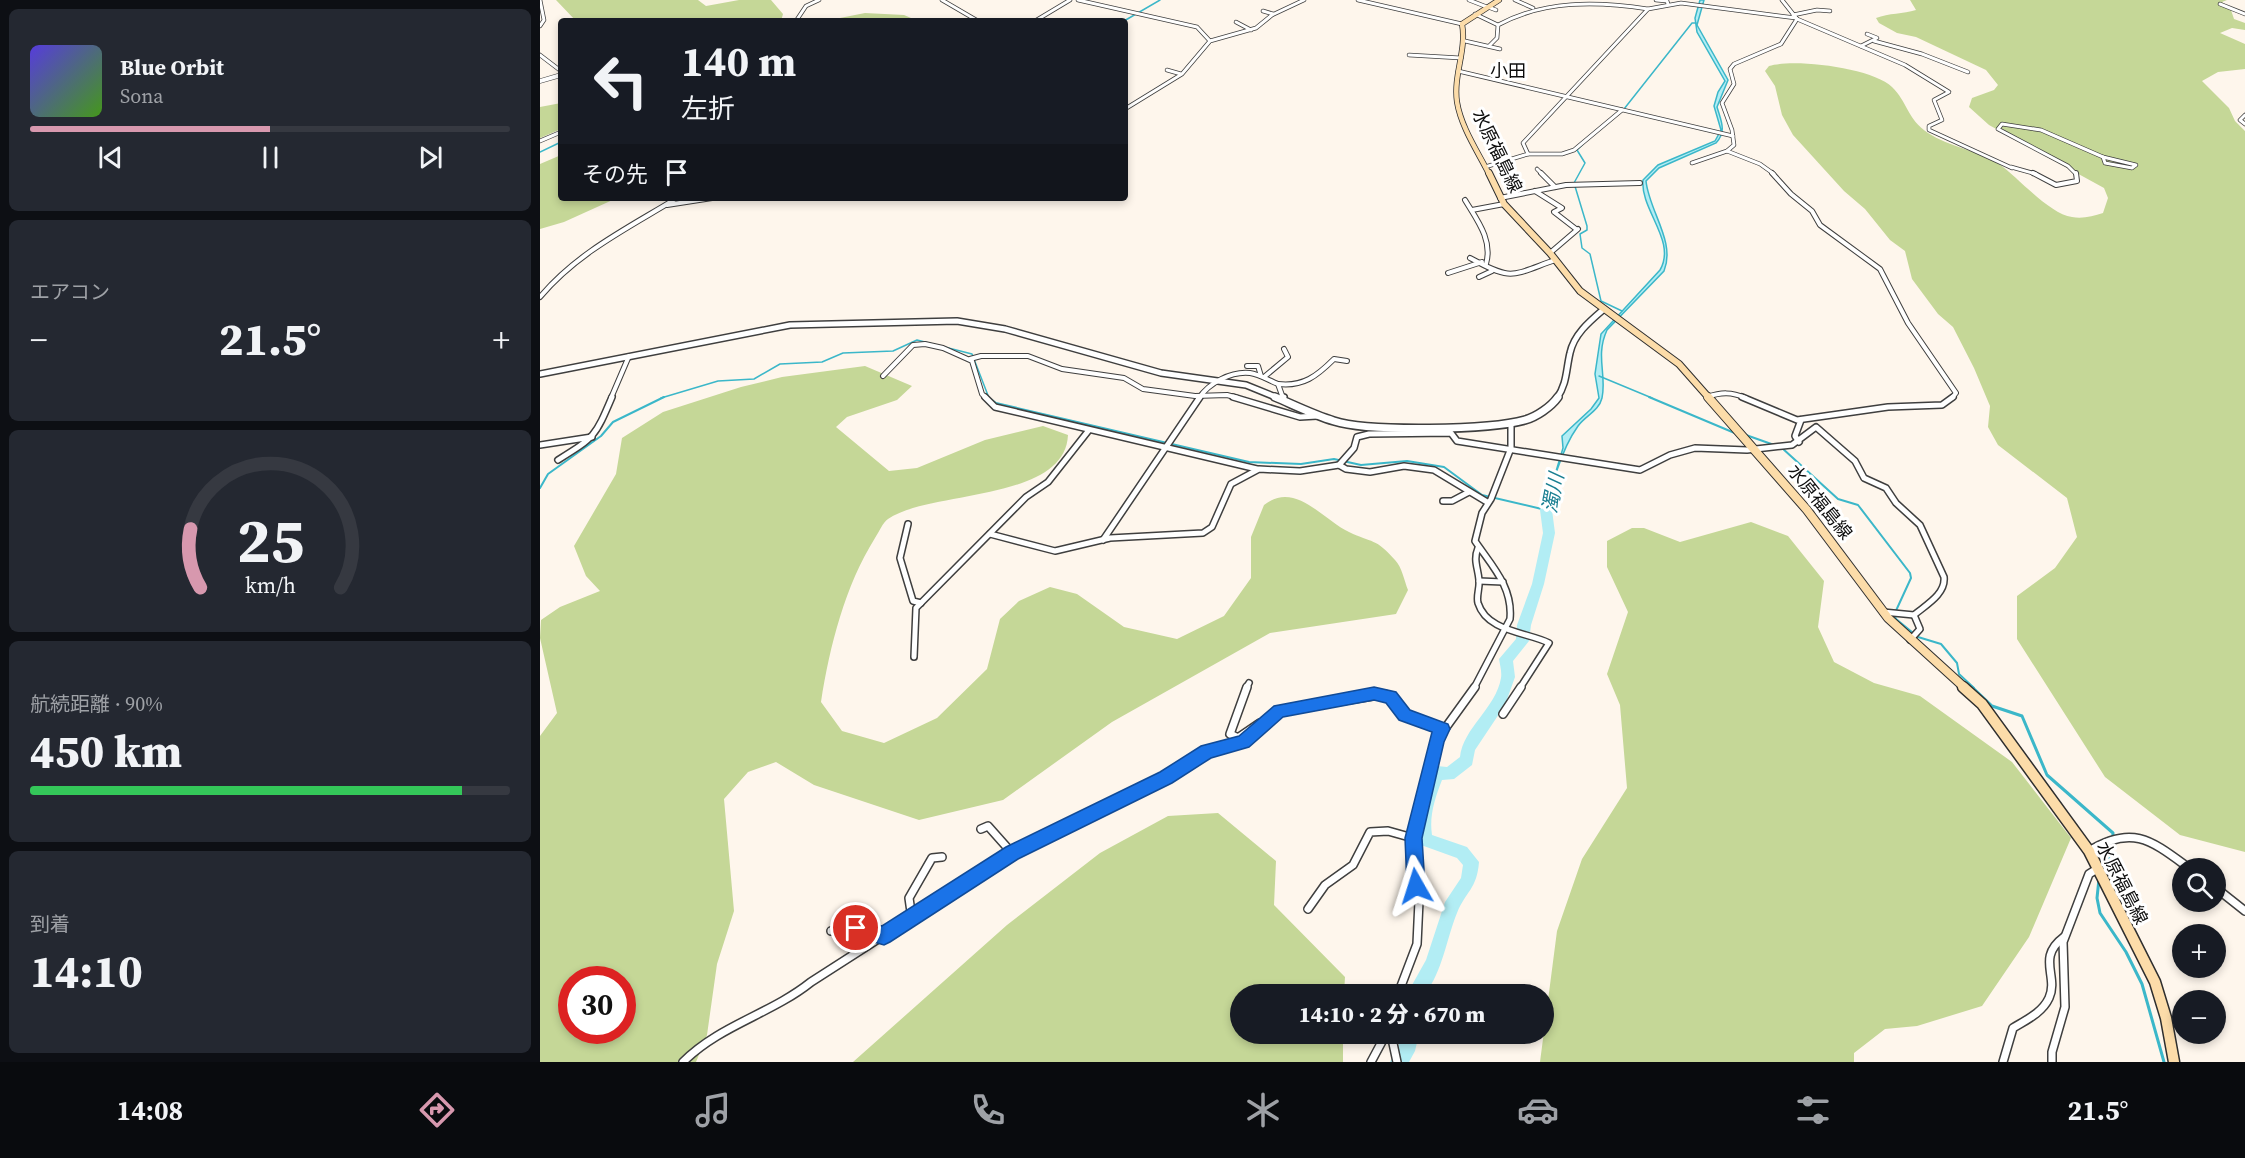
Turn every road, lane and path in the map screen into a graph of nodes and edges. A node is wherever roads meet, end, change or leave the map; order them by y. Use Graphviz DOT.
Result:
graph roads {
  1 [pos="540,0"];
  2 [pos="819,0"];
  3 [pos="942,0"];
  4 [pos="1070,0"];
  5 [pos="1078,0"];
  6 [pos="1304,0"];
  7 [pos="1358,0"];
  8 [pos="1372,0"];
  9 [pos="1469,0"];
  10 [pos="1499,0"];
  11 [pos="1515,0"];
  12 [pos="1587,0"];
  13 [pos="1656,0"];
  14 [pos="1782,0"];
  15 [pos="1577,1"];
  16 [pos="1583,2"];
  17 [pos="1678,2"];
  18 [pos="1368,4"];
  19 [pos="1668,4"];
  20 [pos="2220,4"];
  21 [pos="1488,7"];
  22 [pos="1534,8"];
  23 [pos="1648,9"];
  24 [pos="1497,10"];
  25 [pos="1263,11"];
  26 [pos="1830,11"];
  27 [pos="1274,14"];
  28 [pos="1475,14"];
  29 [pos="2245,14"];
  30 [pos="1795,17"];
  31 [pos="798,18"];
  32 [pos="973,18"];
  33 [pos="1040,18"];
  34 [pos="1236,22"];
  35 [pos="1462,24"];
  36 [pos="1498,25"];
  37 [pos="540,26"];
  38 [pos="1251,30"];
  39 [pos="1867,34"];
  40 [pos="1195,36"];
  41 [pos="1203,36"];
  42 [pos="1210,41"];
  43 [pos="1466,41"];
  44 [pos="1874,41"];
  45 [pos="1489,46"];
  46 [pos="1861,46"];
  47 [pos="1500,49"];
  48 [pos="540,55"];
  49 [pos="1409,55"];
  50 [pos="1461,58"];
  51 [pos="558,70"];
  52 [pos="1167,70"];
  53 [pos="1458,71"];
  54 [pos="1968,72"];
  55 [pos="558,74"];
  56 [pos="1181,74"];
  57 [pos="540,81"];
  58 [pos="1569,97"];
  59 [pos="1128,107"];
  60 [pos="1622,110"];
  61 [pos="2245,114"];
  62 [pos="2245,124"];
  63 [pos="558,133"];
  64 [pos="1733,136"];
  65 [pos="540,141"];
  66 [pos="1727,151"];
  67 [pos="1528,154"];
  68 [pos="2103,158"];
  69 [pos="1692,163"];
  70 [pos="1485,167"];
  71 [pos="2011,167"];
  72 [pos="1537,169"];
  73 [pos="2018,171"];
  74 [pos="1641,183"];
  75 [pos="1555,187"];
  76 [pos="1535,191"];
  77 [pos="1500,198"];
  78 [pos="1465,200"];
  79 [pos="672,201"];
  80 [pos="692,201"];
  81 [pos="1504,204"];
  82 [pos="666,205"];
  83 [pos="1472,210"];
  84 [pos="1550,253"];
  85 [pos="1470,258"];
  86 [pos="1555,260"];
  87 [pos="1484,263"];
  88 [pos="1492,272"];
  89 [pos="1448,273"];
  90 [pos="1479,277"];
  91 [pos="540,297"];
  92 [pos="1604,309"];
  93 [pos="1284,349"];
  94 [pos="629,356"];
  95 [pos="973,358"];
  96 [pos="1347,361"];
  97 [pos="1247,366"];
  98 [pos="540,374"];
  99 [pos="883,376"];
  100 [pos="1262,377"];
  101 [pos="1218,381"];
  102 [pos="1278,384"];
  103 [pos="1200,396"];
  104 [pos="1707,397"];
  105 [pos="1283,400"];
  106 [pos="1318,416"];
  107 [pos="1801,420"];
  108 [pos="1511,424"];
  109 [pos="1352,425"];
  110 [pos="1089,430"];
  111 [pos="594,436"];
  112 [pos="1359,436"];
  113 [pos="1799,442"];
  114 [pos="1169,444"];
  115 [pos="540,445"];
  116 [pos="1753,447"];
  117 [pos="1510,448"];
  118 [pos="558,460"];
  119 [pos="1341,462"];
  120 [pos="1258,469"];
  121 [pos="1469,492"];
  122 [pos="1490,498"];
  123 [pos="1443,501"];
  124 [pos="908,524"];
  125 [pos="990,534"];
  126 [pos="1103,540"];
  127 [pos="1479,548"];
  128 [pos="1479,581"];
  129 [pos="1503,582"];
  130 [pos="921,603"];
  131 [pos="1884,612"];
  132 [pos="1914,615"];
  133 [pos="1504,629"];
  134 [pos="1910,640"];
  135 [pos="914,657"];
  136 [pos="1249,683"];
  137 [pos="1503,714"];
  138 [pos="1264,722"];
  139 [pos="1442,729"];
  140 [pos="981,829"];
  141 [pos="1413,838"];
  142 [pos="2090,851"];
  143 [pos="1012,853"];
  144 [pos="942,857"];
  145 [pos="2175,858"];
  146 [pos="2097,869"];
  147 [pos="2226,896"];
  148 [pos="1308,909"];
  149 [pos="2245,911"];
  150 [pos="912,919"];
  151 [pos="831,932"];
  152 [pos="884,936"];
  153 [pos="2064,937"];
  154 [pos="1402,984"];
  155 [pos="1381,1044"];
  156 [pos="1393,1044"];
  157 [pos="683,1062"];
  158 [pos="1371,1062"];
  159 [pos="1397,1062"];
  160 [pos="2003,1062"];
  161 [pos="2052,1062"];
  162 [pos="2174,1062"];
  1 -- 37 [label="street"];
  2 -- 31 [label="street"];
  3 -- 32 [label="street"];
  4 -- 33 [label="street"];
  5 -- 41 [label="street"];
  6 -- 27 [label="street"];
  7 -- 18 [label="street"];
  8 -- 18 [label="street"];
  9 -- 21 [label="street"];
  10 -- 21 [label="main road"];
  11 -- 22 [label="street"];
  12 -- 16 [label="street"];
  13 -- 19 [label="street"];
  14 -- 30 [label="street"];
  15 -- 16 [label="street"];
  15 -- 22 [label="street"];
  16 -- 23 [label="street"];
  17 -- 19 [label="street"];
  17 -- 30 [label="street"];
  18 -- 35 [label="street"];
  19 -- 23 [label="street"];
  20 -- 29 [label="street"];
  21 -- 24 [label="street"];
  21 -- 28 [label="main road"];
  22 -- 36 [label="street"];
  23 -- 58 [label="street"];
  25 -- 27 [label="street"];
  26 -- 30 [label="street"];
  27 -- 38 [label="street"];
  28 -- 35 [label="main road"];
  28 -- 36 [label="street"];
  30 -- 46 [label="street"];
  30 -- 64 [label="street"];
  34 -- 38 [label="street"];
  35 -- 43 [label="main road, 水原福島線"];
  36 -- 45 [label="street"];
  38 -- 42 [label="street"];
  39 -- 44 [label="street"];
  40 -- 41 [label="street"];
  41 -- 42 [label="street"];
  42 -- 56 [label="street"];
  43 -- 45 [label="street"];
  43 -- 50 [label="main road, 水原福島線"];
  44 -- 46 [label="street"];
  44 -- 54 [label="street"];
  45 -- 47 [label="street"];
  46 -- 71 [label="street"];
  48 -- 51 [label="street"];
  49 -- 50 [label="street"];
  50 -- 53 [label="main road, 水原福島線"];
  52 -- 56 [label="street"];
  53 -- 58 [label="street"];
  53 -- 70 [label="main road, 水原福島線"];
  55 -- 57 [label="street"];
  56 -- 59 [label="street"];
  58 -- 60 [label="street"];
  58 -- 67 [label="street"];
  60 -- 64 [label="street"];
  60 -- 67 [label="street"];
  61 -- 62 [label="street"];
  63 -- 65 [label="street"];
  64 -- 66 [label="street"];
  66 -- 69 [label="street"];
  66 -- 107 [label="street"];
  67 -- 70 [label="street"];
  68 -- 68 [label="street"];
  68 -- 71 [label="street"];
  70 -- 77 [label="main road, 水原福島線"];
  71 -- 73 [label="street"];
  72 -- 75 [label="street"];
  74 -- 75 [label="street"];
  75 -- 76 [label="street"];
  76 -- 77 [label="street"];
  76 -- 84 [label="street"];
  77 -- 81 [label="main road, 水原福島線"];
  78 -- 83 [label="street"];
  79 -- 82 [label="street"];
  80 -- 82 [label="street"];
  81 -- 83 [label="street"];
  81 -- 84 [label="main road, 水原福島線"];
  82 -- 91 [label="street"];
  83 -- 87 [label="street"];
  84 -- 86 [label="main road, 水原福島線"];
  85 -- 87 [label="street"];
  86 -- 88 [label="street"];
  86 -- 92 [label="main road, 水原福島線"];
  87 -- 88 [label="street"];
  87 -- 89 [label="street"];
  88 -- 90 [label="street"];
  92 -- 104 [label="main road, 水原福島線"];
  92 -- 108 [label="street"];
  93 -- 100 [label="street"];
  94 -- 98 [label="street"];
  94 -- 101 [label="street"];
  94 -- 111 [label="street"];
  95 -- 99 [label="street"];
  95 -- 103 [label="street"];
  95 -- 110 [label="street"];
  96 -- 102 [label="street"];
  97 -- 100 [label="street"];
  100 -- 101 [label="street"];
  100 -- 102 [label="street"];
  101 -- 103 [label="street"];
  101 -- 105 [label="street"];
  102 -- 105 [label="street"];
  103 -- 106 [label="street"];
  103 -- 114 [label="street"];
  104 -- 107 [label="street"];
  104 -- 116 [label="main road, 水原福島線"];
  105 -- 106 [label="street"];
  106 -- 109 [label="street"];
  107 -- 113 [label="street"];
  108 -- 109 [label="street"];
  108 -- 117 [label="street"];
  109 -- 112 [label="street"];
  110 -- 114 [label="street"];
  110 -- 125 [label="street"];
  111 -- 115 [label="street"];
  111 -- 118 [label="street"];
  112 -- 117 [label="street"];
  112 -- 119 [label="street"];
  113 -- 116 [label="street"];
  113 -- 132 [label="street"];
  114 -- 120 [label="street"];
  114 -- 126 [label="street"];
  116 -- 117 [label="street"];
  116 -- 131 [label="main road, 水原福島線"];
  117 -- 122 [label="street"];
  119 -- 120 [label="street"];
  119 -- 121 [label="street"];
  120 -- 126 [label="street"];
  121 -- 122 [label="street"];
  121 -- 123 [label="street"];
  122 -- 127 [label="street"];
  124 -- 130 [label="street"];
  125 -- 126 [label="street"];
  125 -- 130 [label="street"];
  127 -- 128 [label="street"];
  127 -- 129 [label="street"];
  128 -- 129 [label="street"];
  128 -- 133 [label="street"];
  129 -- 133 [label="street"];
  130 -- 135 [label="street"];
  131 -- 132 [label="street"];
  131 -- 134 [label="main road, 水原福島線"];
  132 -- 134 [label="street"];
  133 -- 137 [label="street"];
  133 -- 139 [label="street"];
  134 -- 142 [label="main road, 水原福島線"];
  136 -- 138 [label="street"];
  138 -- 139 [label="street"];
  138 -- 143 [label="street"];
  139 -- 141 [label="street"];
  140 -- 143 [label="street"];
  141 -- 148 [label="street"];
  141 -- 154 [label="street"];
  142 -- 145 [label="street"];
  142 -- 146 [label="main road, 水原福島線"];
  143 -- 150 [label="street"];
  144 -- 150 [label="street"];
  146 -- 153 [label="street"];
  146 -- 162 [label="main road, 水原福島線"];
  147 -- 149 [label="street"];
  150 -- 152 [label="street"];
  151 -- 152 [label="street"];
  152 -- 157 [label="street"];
  153 -- 160 [label="street"];
  153 -- 161 [label="street"];
  155 -- 158 [label="street"];
  156 -- 159 [label="street"];
}
